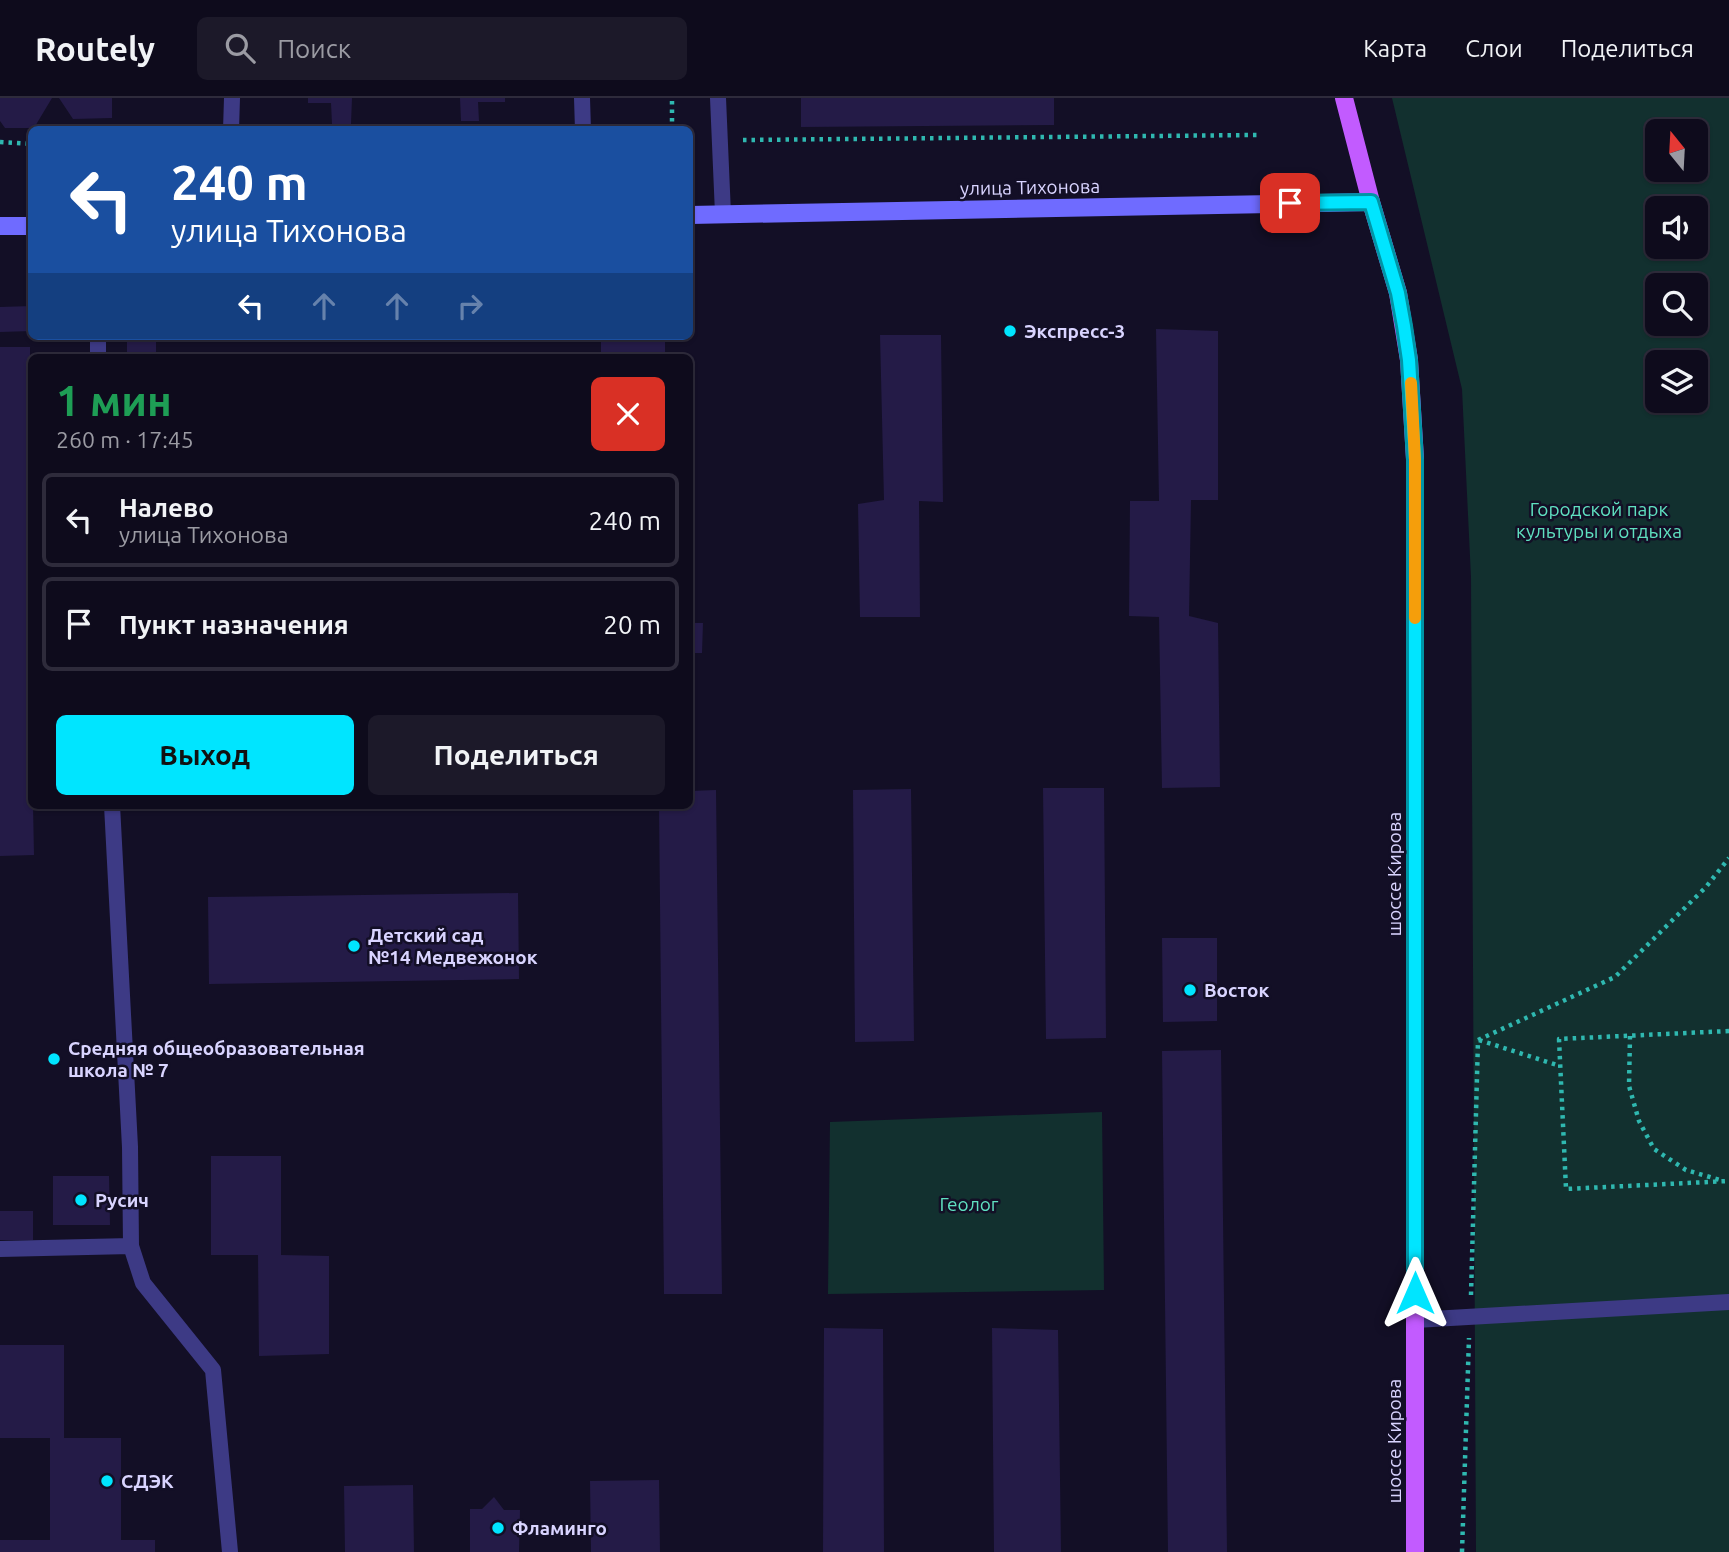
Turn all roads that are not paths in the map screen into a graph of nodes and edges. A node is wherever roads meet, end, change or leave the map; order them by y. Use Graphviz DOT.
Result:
graph roads {
  1 [pos="232,98"];
  2 [pos="582,98"];
  3 [pos="718,98"];
  4 [pos="1344,98"];
  5 [pos="231,126"];
  6 [pos="583,126"];
  7 [pos="1371,202"];
  8 [pos="723,214"];
  9 [pos="693,215"];
  10 [pos="0,226"];
  11 [pos="28,226"];
  12 [pos="112,809"];
  13 [pos="131,1246"];
  14 [pos="0,1249"];
  15 [pos="1729,1302"];
  16 [pos="1415,1320"];
  17 [pos="230,1552"];
  18 [pos="1415,1552"];
  1 -- 5 [label="lane"];
  2 -- 6 [label="lane"];
  3 -- 8 [label="lane"];
  4 -- 7 [label="main road, шоссе Кирова"];
  7 -- 8 [label="main road, улица Тихонова"];
  7 -- 16 [label="main road, шоссе Кирова"];
  8 -- 9 [label="main road, улица Тихонова"];
  10 -- 11 [label="main road"];
  12 -- 13 [label="lane"];
  13 -- 14 [label="lane"];
  13 -- 17 [label="lane"];
  15 -- 16 [label="lane"];
  16 -- 18 [label="main road, шоссе Кирова"];
}
